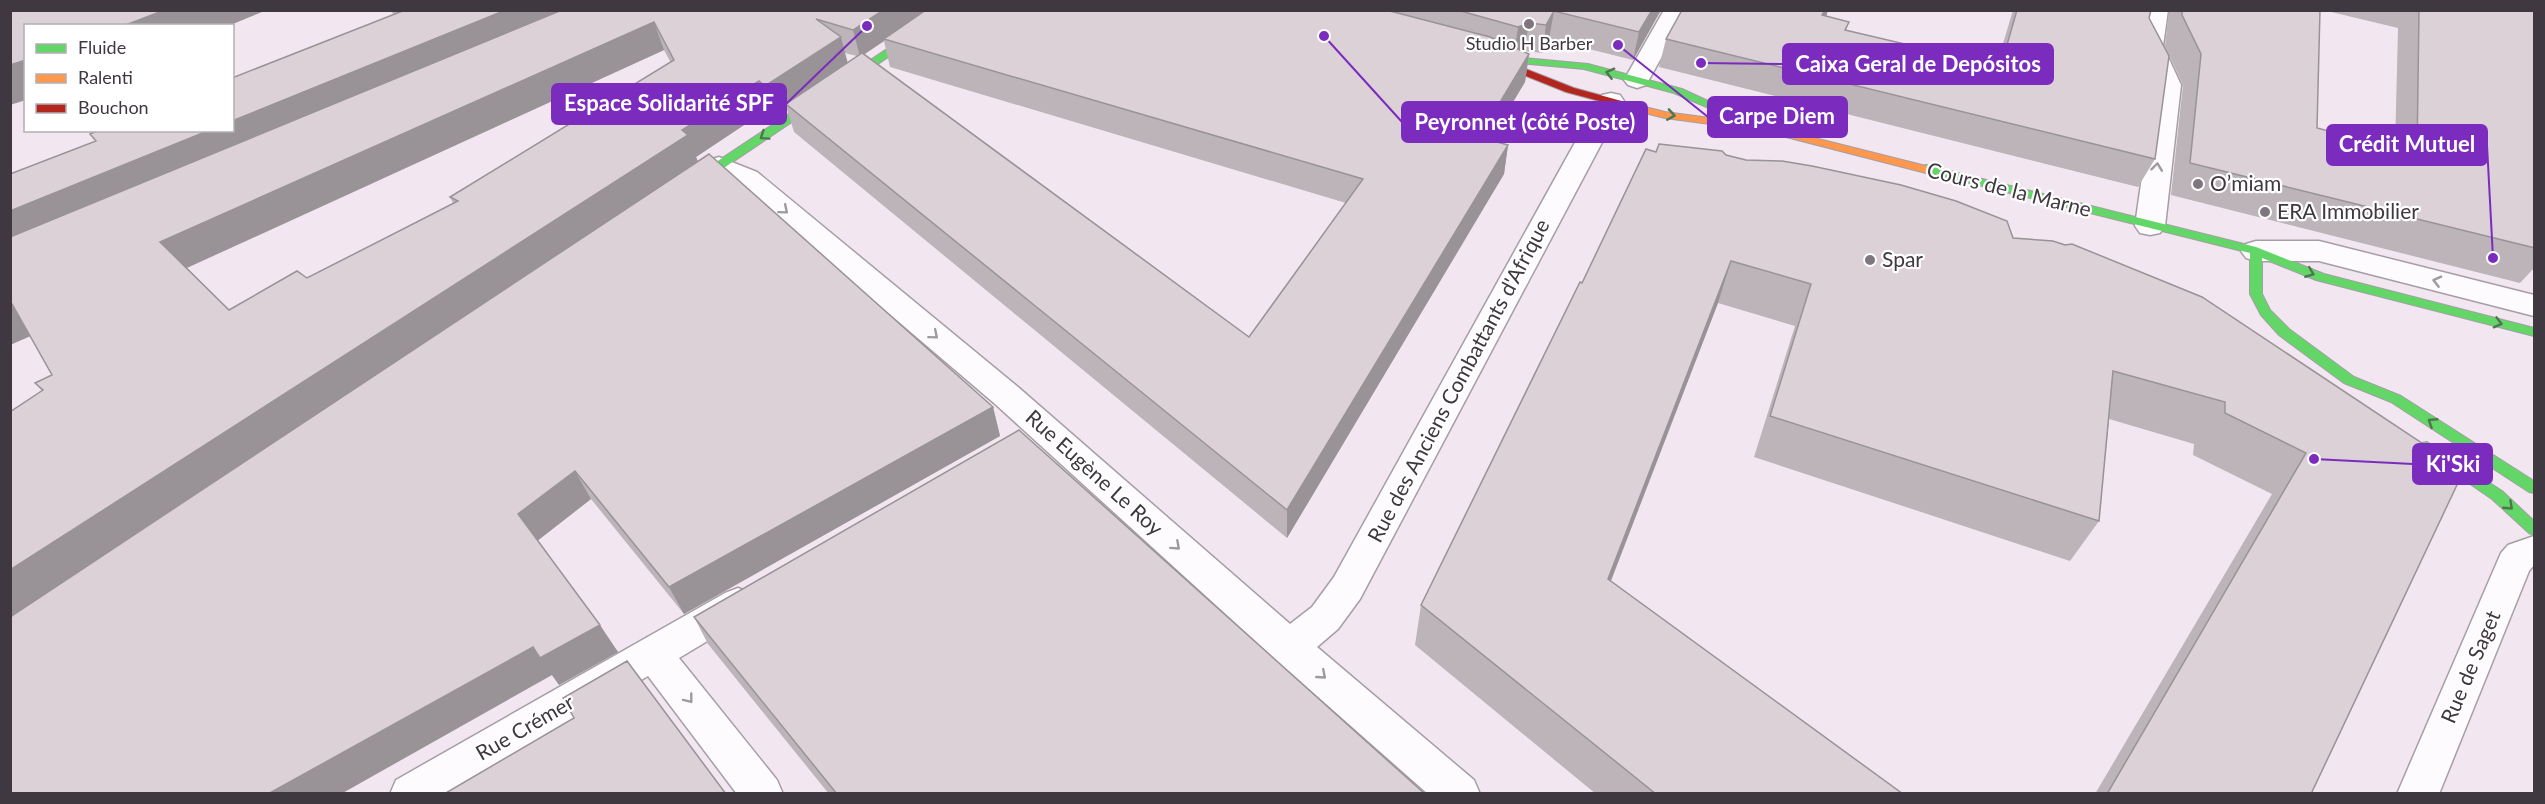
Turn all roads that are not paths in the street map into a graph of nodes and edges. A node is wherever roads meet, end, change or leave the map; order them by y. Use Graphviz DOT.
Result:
graph roads {
  1 [pos="953,10"];
  2 [pos="1676,10"];
  3 [pos="2156,10"];
  4 [pos="1474,52"];
  5 [pos="1496,58"];
  6 [pos="1636,80"];
  7 [pos="1611,101"];
  8 [pos="1763,128"];
  9 [pos="719,166"];
  10 [pos="670,199"];
  11 [pos="2151,226"];
  12 [pos="2256,251"];
  13 [pos="2535,306"];
  14 [pos="2535,332"];
  15 [pos="2349,380"];
  16 [pos="2369,405"];
  17 [pos="1044,429"];
  18 [pos="2414,438"];
  19 [pos="1008,449"];
  20 [pos="2535,488"];
  21 [pos="2535,529"];
  22 [pos="2535,552"];
  23 [pos="765,589"];
  24 [pos="1289,647"];
  25 [pos="653,653"];
  26 [pos="411,794"];
  27 [pos="762,794"];
  28 [pos="1459,794"];
  29 [pos="2418,794"];
  1 -- 9 [label="main road, one-way"];
  2 -- 6 [label="street"];
  11 -- 3 [label="street, one-way"];
  4 -- 5 [label="main road, Cours de la Marne"];
  6 -- 5 [label="main road, Cours de la Marne, one-way"];
  5 -- 7 [label="main road, Cours de la Marne"];
  6 -- 8 [label="main road, Cours de la Marne"];
  7 -- 8 [label="main road, Cours de la Marne, one-way"];
  7 -- 24 [label="street, Rue des Anciens Combattants d'Afrique"];
  8 -- 11 [label="main road, Cours de la Marne"];
  9 -- 10 [label="main road"];
  9 -- 17 [label="street, Rue Eugène Le Roy, one-way"];
  11 -- 12 [label="main road, Cours de la Marne"];
  13 -- 12 [label="street, Cours de la Marne, one-way"];
  12 -- 14 [label="main road, Cours de la Marne, one-way"];
  12 -- 15 [label="main road"];
  15 -- 16 [label="main road"];
  20 -- 15 [label="main road, one-way"];
  17 -- 19 [label="street"];
  17 -- 24 [label="street, Rue Eugène Le Roy, one-way"];
  18 -- 21 [label="main road, one-way"];
  22 -- 29 [label="street, Rue de Saget"];
  23 -- 25 [label="street, Rue Crémer"];
  24 -- 28 [label="street, Rue Eugène Le Roy, one-way"];
  25 -- 26 [label="street, Rue Crémer"];
  25 -- 27 [label="street, one-way"];
}
